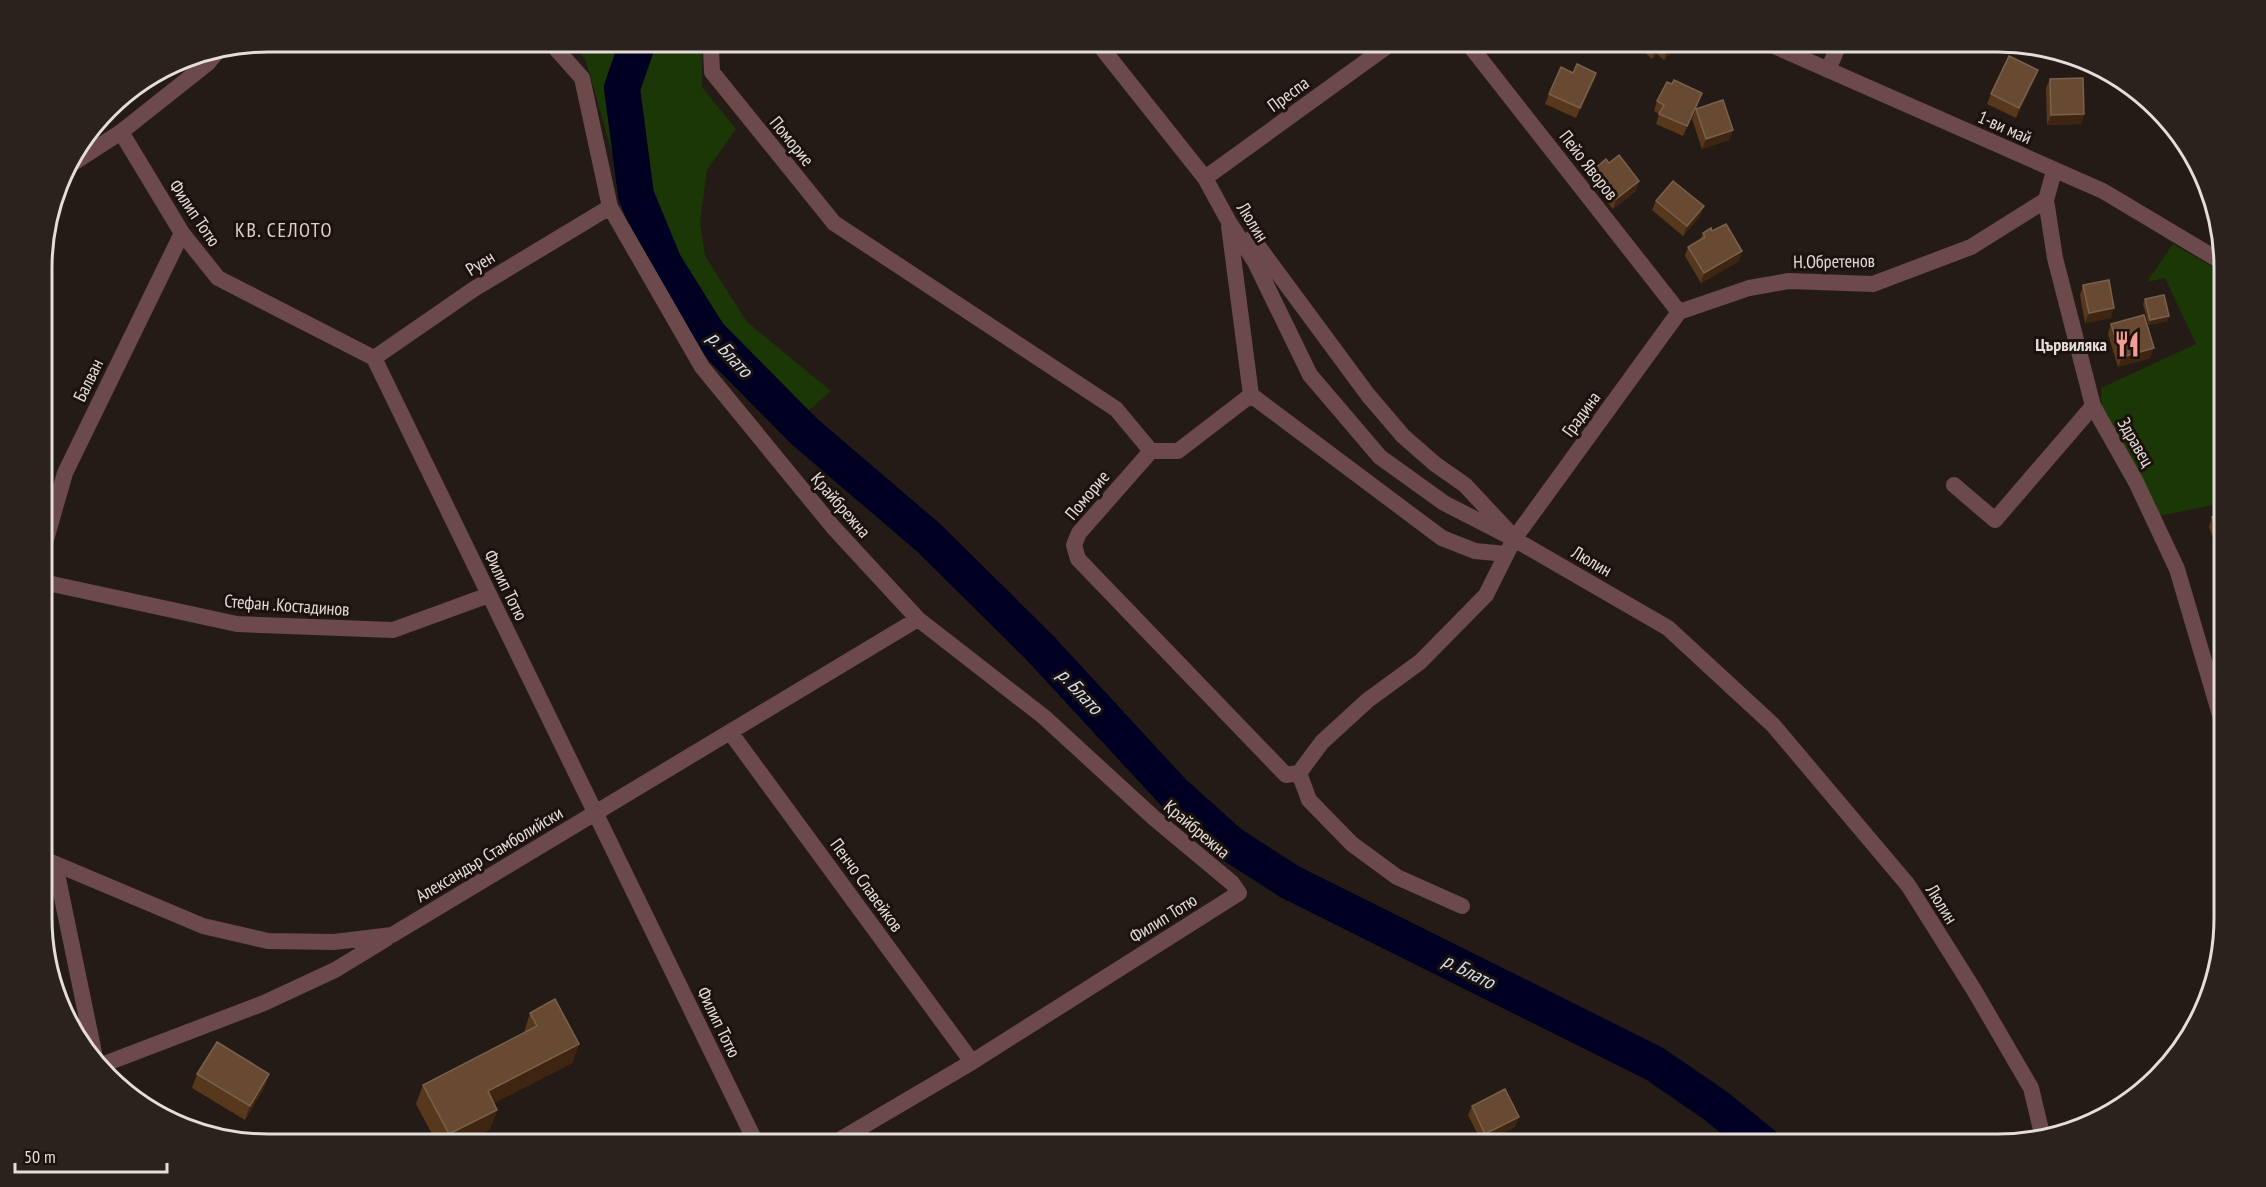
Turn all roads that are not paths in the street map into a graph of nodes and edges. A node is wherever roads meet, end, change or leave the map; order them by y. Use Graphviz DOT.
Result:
graph roads {
  1 [pos="559,52"];
  2 [pos="711,52"];
  3 [pos="1105,52"];
  4 [pos="1379,52"];
  5 [pos="1475,52"];
  6 [pos="1788,52"];
  7 [pos="1836,52"];
  8 [pos="209,61"];
  9 [pos="1828,70"];
  10 [pos="121,132"];
  11 [pos="85,156"];
  12 [pos="2054,171"];
  13 [pos="1205,178"];
  14 [pos="1216,198"];
  15 [pos="2046,200"];
  16 [pos="610,207"];
  17 [pos="1229,222"];
  18 [pos="182,233"];
  19 [pos="2213,257"];
  20 [pos="1679,312"];
  21 [pos="374,358"];
  22 [pos="1251,395"];
  23 [pos="2093,406"];
  24 [pos="1151,451"];
  25 [pos="1954,484"];
  26 [pos="52,518"];
  27 [pos="1514,539"];
  28 [pos="1506,554"];
  29 [pos="52,584"];
  30 [pos="489,595"];
  31 [pos="918,619"];
  32 [pos="2214,694"];
  33 [pos="729,732"];
  34 [pos="1299,773"];
  35 [pos="594,813"];
  36 [pos="52,862"];
  37 [pos="52,873"];
  38 [pos="1239,893"];
  39 [pos="1462,906"];
  40 [pos="392,935"];
  41 [pos="93,1044"];
  42 [pos="106,1061"];
  43 [pos="972,1062"];
  44 [pos="2041,1130"];
  45 [pos="752,1134"];
  46 [pos="850,1134"];
  1 -- 16 [label="street, Крайбрежна"];
  2 -- 24 [label="street, Поморие"];
  3 -- 13 [label="street, Люлин"];
  4 -- 13 [label="street, Преспа"];
  5 -- 20 [label="street, Пейо Яворов"];
  6 -- 9 [label="street, 1-ви май"];
  7 -- 9 [label="street"];
  8 -- 10 [label="street"];
  9 -- 12 [label="street, 1-ви май"];
  10 -- 11 [label="street"];
  10 -- 18 [label="street, Филип Тотю"];
  12 -- 15 [label="street, Здравец"];
  12 -- 19 [label="street, 1-ви май"];
  13 -- 14 [label="street, Люлин"];
  14 -- 17 [label="street, Люлин"];
  14 -- 27 [label="street"];
  15 -- 20 [label="street, Н.Обретенов"];
  15 -- 23 [label="street, Здравец"];
  16 -- 21 [label="street, Руен"];
  16 -- 31 [label="street, Крайбрежна"];
  17 -- 22 [label="street"];
  17 -- 27 [label="street, Люлин"];
  18 -- 21 [label="street, Филип Тотю"];
  18 -- 26 [label="street, Балван"];
  20 -- 27 [label="street, Градина"];
  21 -- 30 [label="street, Филип Тотю"];
  22 -- 24 [label="street"];
  22 -- 28 [label="street"];
  23 -- 25 [label="street"];
  23 -- 32 [label="street, Здравец"];
  24 -- 34 [label="street, Поморие"];
  27 -- 28 [label="street"];
  27 -- 44 [label="street, Люлин"];
  28 -- 34 [label="street"];
  29 -- 30 [label="street, Стефан .Костадинов"];
  30 -- 35 [label="street, Филип Тотю"];
  31 -- 33 [label="street, Александър Стамболийски"];
  31 -- 38 [label="street, Крайбрежна"];
  33 -- 35 [label="street, Александър Стамболийски"];
  33 -- 43 [label="street, Пенчо Славейков"];
  34 -- 39 [label="street"];
  35 -- 40 [label="street, Александър Стамболийски"];
  35 -- 45 [label="street, Филип Тотю"];
  36 -- 40 [label="street, Александър Стамболийски"];
  37 -- 41 [label="street"];
  38 -- 43 [label="street, Филип Тотю"];
  40 -- 42 [label="street"];
  43 -- 46 [label="street, Филип Тотю"];
}
